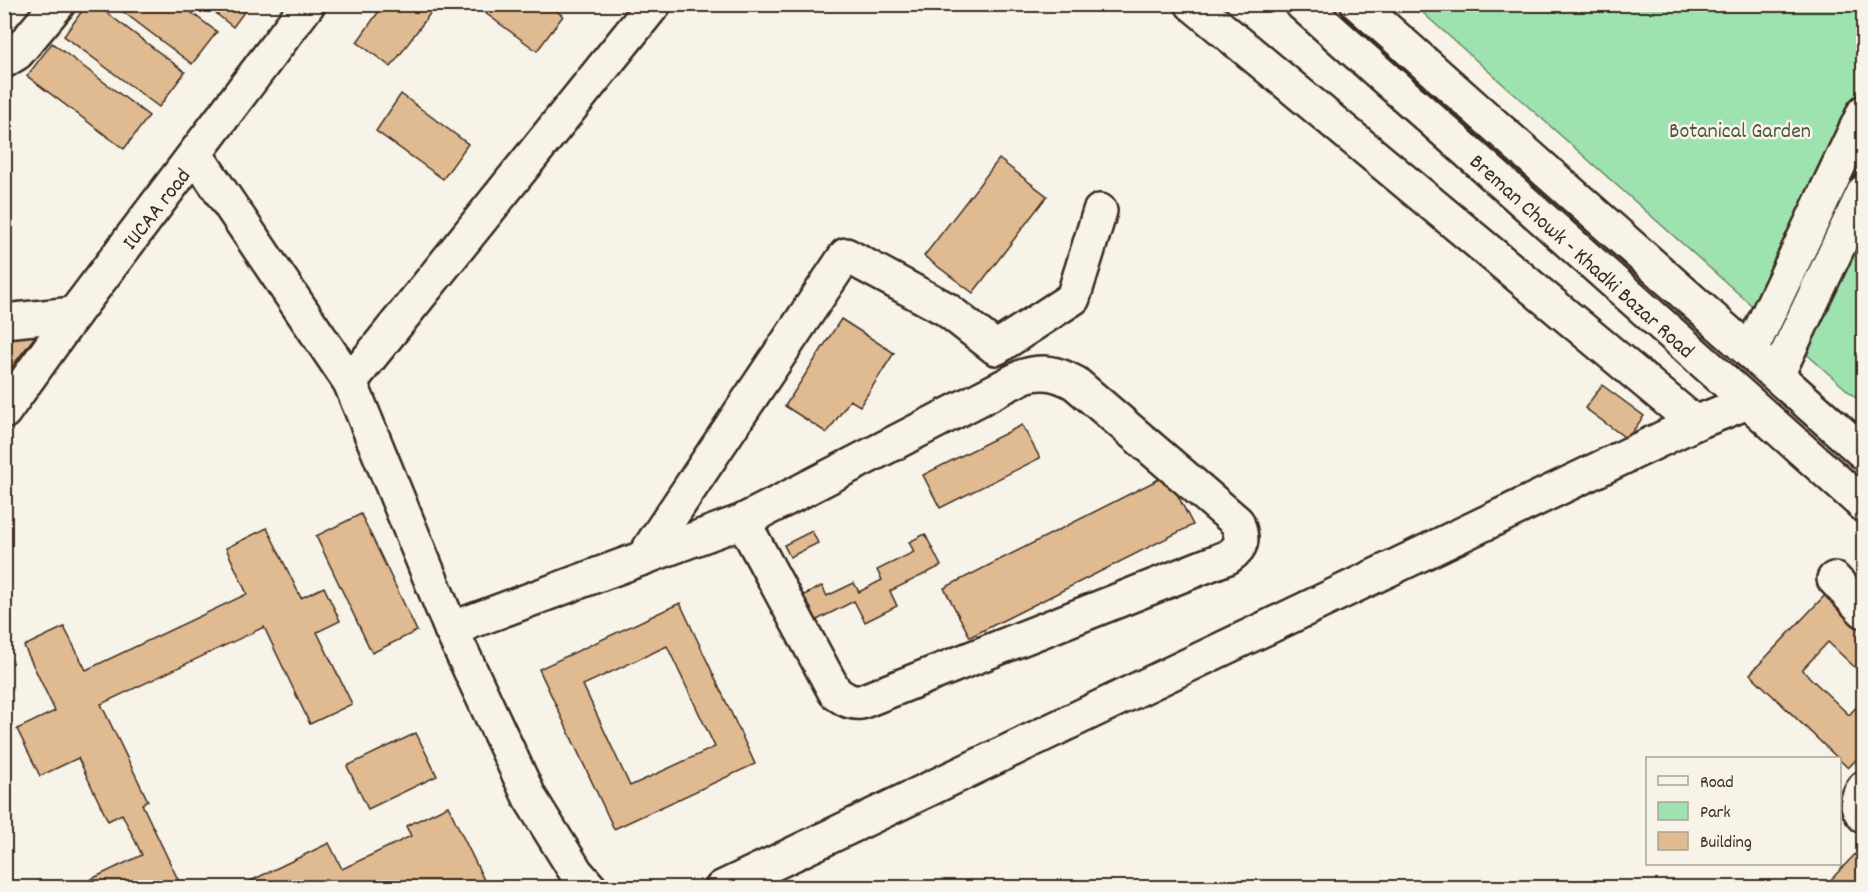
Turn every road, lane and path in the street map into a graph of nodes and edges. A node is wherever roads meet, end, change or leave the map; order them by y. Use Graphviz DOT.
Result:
graph roads {
  1 [pos="58,4"];
  2 [pos="308,4"];
  3 [pos="654,4"];
  4 [pos="1191,4"];
  5 [pos="1302,4"];
  6 [pos="1358,4"];
  7 [pos="4,61"];
  8 [pos="1863,112"];
  9 [pos="196,155"];
  10 [pos="1863,192"];
  11 [pos="1100,212"];
  12 [pos="74,314"];
  13 [pos="4,321"];
  14 [pos="1750,352"];
  15 [pos="1777,375"];
  16 [pos="350,382"];
  17 [pos="1748,402"];
  18 [pos="4,412"];
  19 [pos="1695,423"];
  20 [pos="1863,453"];
  21 [pos="1863,505"];
  22 [pos="743,522"];
  23 [pos="643,558"];
  24 [pos="1834,579"];
  25 [pos="1863,611"];
  26 [pos="452,629"];
  27 [pos="1863,788"];
  28 [pos="1863,816"];
  29 [pos="590,888"];
  30 [pos="722,888"];
  1 -- 7 [label="main road"];
  2 -- 9 [label="main road, IUCAA road"];
  3 -- 16 [label="main road"];
  4 -- 19 [label="main road"];
  5 -- 17 [label="main road, Breman Chowk - Khadki Bazar Road"];
  6 -- 14 [label="main road, Breman Chowk - Khadki Bazar Road"];
  8 -- 14 [label="main road"];
  9 -- 12 [label="main road, IUCAA road"];
  9 -- 16 [label="main road"];
  10 -- 15 [label="main road"];
  11 -- 23 [label="main road"];
  12 -- 13 [label="main road"];
  12 -- 18 [label="main road, IUCAA road"];
  14 -- 15 [label="main road, Breman Chowk - Khadki Bazar Road"];
  15 -- 20 [label="main road, Breman Chowk - Khadki Bazar Road"];
  16 -- 26 [label="main road"];
  17 -- 19 [label="main road"];
  17 -- 21 [label="main road, Breman Chowk - Khadki Bazar Road"];
  19 -- 30 [label="main road"];
  22 -- 22 [label="main road"];
  22 -- 23 [label="main road"];
  23 -- 26 [label="main road"];
  24 -- 25 [label="main road"];
  26 -- 29 [label="main road"];
  27 -- 28 [label="main road"];
}
